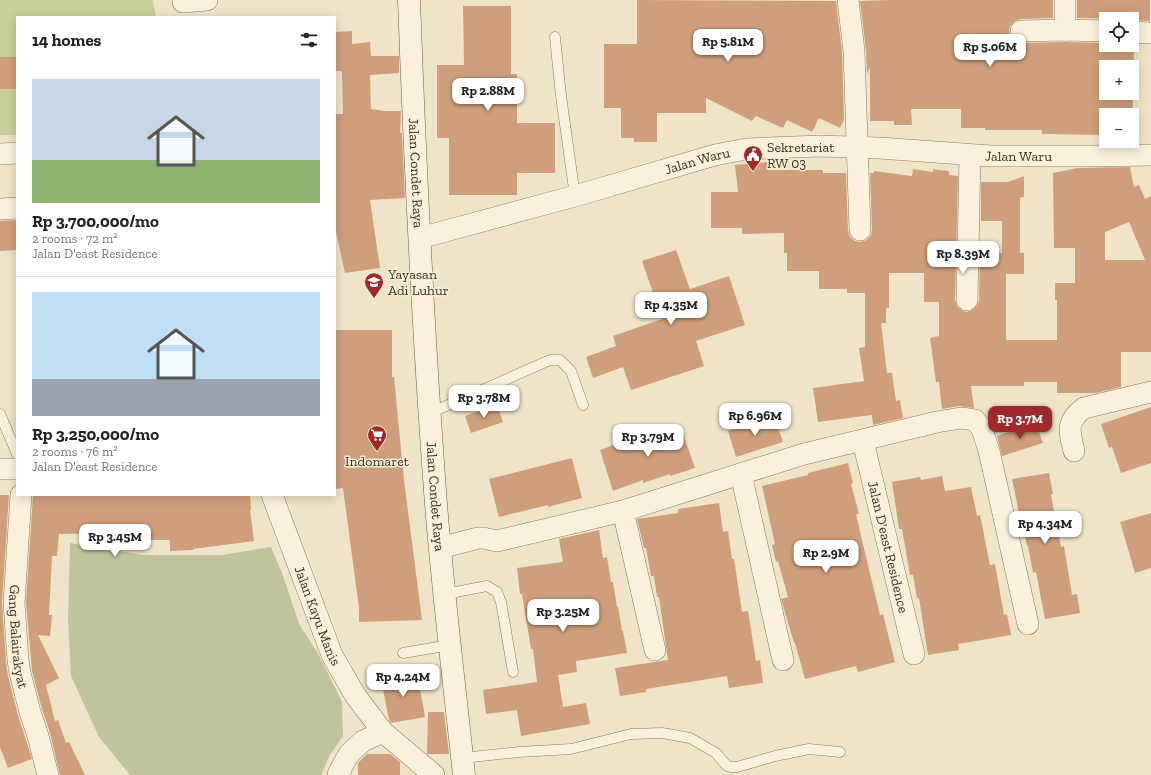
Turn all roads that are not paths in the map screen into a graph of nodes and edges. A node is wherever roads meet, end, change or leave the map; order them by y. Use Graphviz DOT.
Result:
graph roads {
  1 [pos="207,0"];
  2 [pos="409,0"];
  3 [pos="848,0"];
  4 [pos="1065,0"];
  5 [pos="184,6"];
  6 [pos="1065,30"];
  7 [pos="1021,31"];
  8 [pos="1099,31"];
  9 [pos="1139,32"];
  10 [pos="1151,33"];
  11 [pos="555,37"];
  12 [pos="858,147"];
  13 [pos="16,153"];
  14 [pos="0,154"];
  15 [pos="970,155"];
  16 [pos="1151,155"];
  17 [pos="575,196"];
  18 [pos="16,208"];
  19 [pos="0,209"];
  20 [pos="860,230"];
  21 [pos="420,238"];
  22 [pos="967,300"];
  23 [pos="1151,392"];
  24 [pos="583,405"];
  25 [pos="430,413"];
  26 [pos="0,414"];
  27 [pos="863,441"];
  28 [pos="1074,451"];
  29 [pos="16,452"];
  30 [pos="0,469"];
  31 [pos="16,469"];
  32 [pos="740,474"];
  33 [pos="21,496"];
  34 [pos="272,496"];
  35 [pos="623,511"];
  36 [pos="441,555"];
  37 [pos="445,594"];
  38 [pos="1028,624"];
  39 [pos="450,646"];
  40 [pos="655,650"];
  41 [pos="403,653"];
  42 [pos="914,654"];
  43 [pos="783,660"];
  44 [pos="513,672"];
  45 [pos="383,732"];
  46 [pos="840,752"];
  47 [pos="463,766"];
  48 [pos="48,775"];
  49 [pos="338,775"];
  50 [pos="434,775"];
  1 -- 5 [label="street"];
  2 -- 21 [label="street, Jalan Condet Raya"];
  3 -- 12 [label="street"];
  4 -- 6 [label="street"];
  6 -- 7 [label="street"];
  6 -- 8 [label="street"];
  9 -- 10 [label="street"];
  11 -- 17 [label="lane"];
  12 -- 15 [label="street, Jalan Waru"];
  12 -- 17 [label="street, Jalan Waru"];
  12 -- 20 [label="street"];
  13 -- 14 [label="street"];
  15 -- 16 [label="street, Jalan Waru"];
  15 -- 22 [label="street"];
  17 -- 21 [label="street, Jalan Waru"];
  18 -- 19 [label="street"];
  21 -- 25 [label="street, Jalan Condet Raya"];
  23 -- 28 [label="street"];
  24 -- 25 [label="lane"];
  25 -- 36 [label="street, Jalan Condet Raya"];
  26 -- 29 [label="lane"];
  27 -- 32 [label="street"];
  27 -- 38 [label="street"];
  27 -- 42 [label="street, Jalan D'east Residence"];
  30 -- 31 [label="street"];
  32 -- 35 [label="street"];
  32 -- 43 [label="street"];
  33 -- 48 [label="street, Gang Balairakyat"];
  34 -- 45 [label="street, Jalan Kayu Manis"];
  35 -- 36 [label="street"];
  35 -- 40 [label="street"];
  36 -- 37 [label="street, Jalan Condet Raya"];
  37 -- 39 [label="street, Jalan Condet Raya"];
  37 -- 44 [label="lane"];
  39 -- 41 [label="lane"];
  39 -- 47 [label="street, Jalan Condet Raya"];
  45 -- 49 [label="street"];
  45 -- 50 [label="street, Jalan Kayu Manis"];
  46 -- 47 [label="lane"];
}
